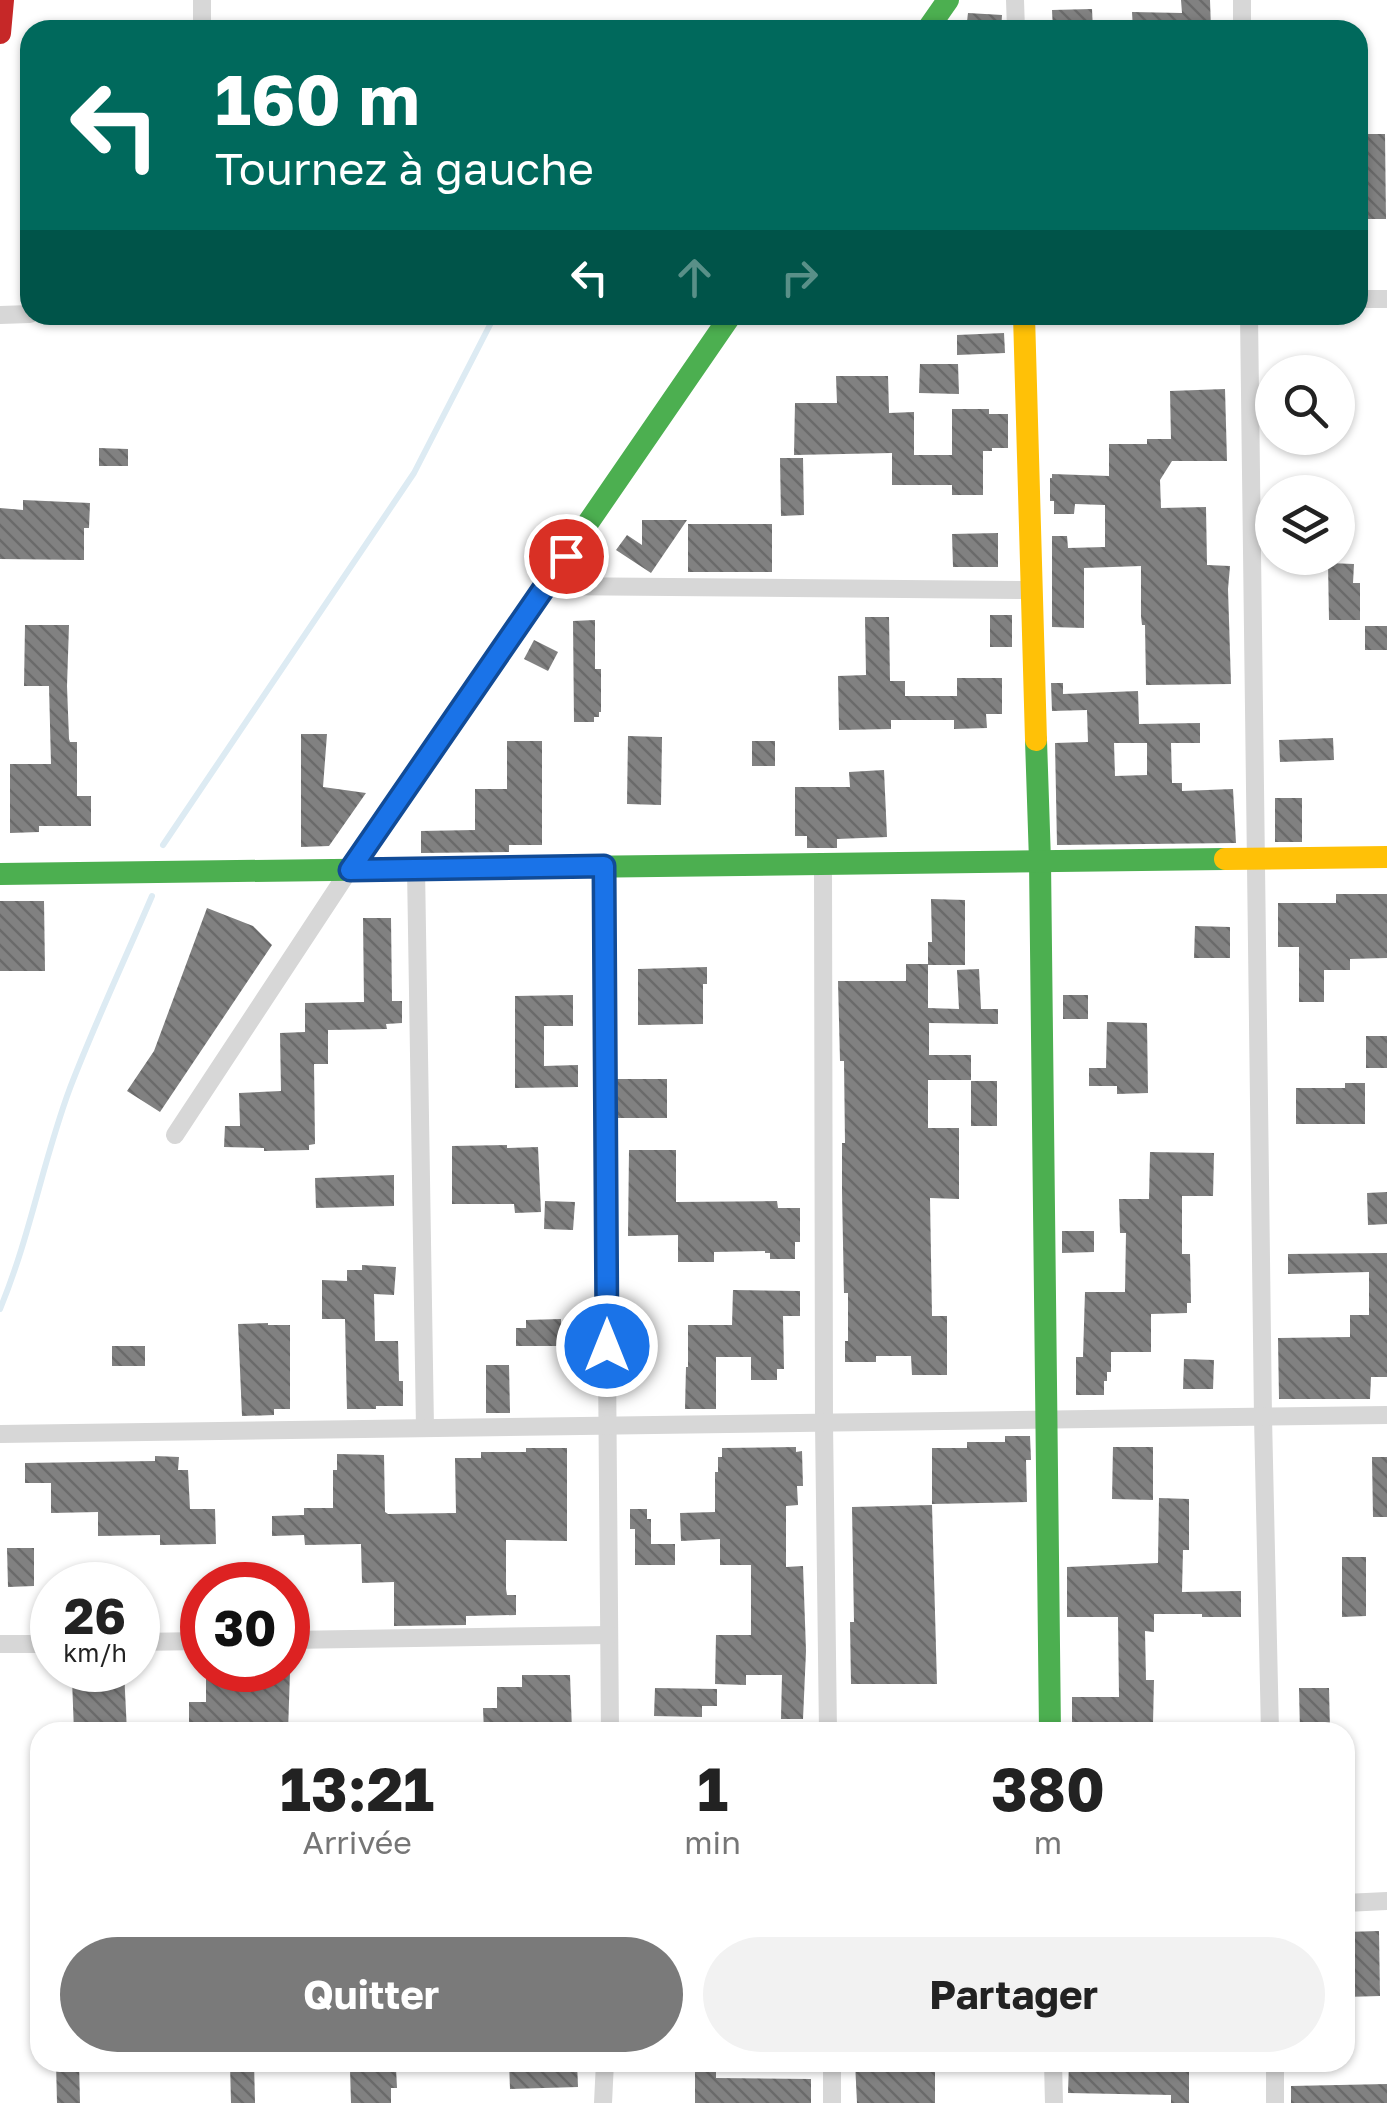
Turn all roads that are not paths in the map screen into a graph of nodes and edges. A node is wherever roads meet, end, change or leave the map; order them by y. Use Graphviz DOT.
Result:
graph roads {
  1 [pos="3,0"];
  2 [pos="0,33"];
  3 [pos="724,325"];
  4 [pos="1024,325"];
  5 [pos="1248,325"];
  6 [pos="545,586"];
  7 [pos="1031,590"];
  8 [pos="1387,857"];
  9 [pos="1256,859"];
  10 [pos="1040,861"];
  11 [pos="823,864"];
  12 [pos="604,866"];
  13 [pos="416,868"];
  14 [pos="350,870"];
  15 [pos="0,874"];
  16 [pos="175,1136"];
  17 [pos="1387,1415"];
  18 [pos="1263,1417"];
  19 [pos="1045,1420"];
  20 [pos="824,1423"];
  21 [pos="608,1426"];
  22 [pos="425,1428"];
  23 [pos="0,1434"];
  24 [pos="609,1635"];
  25 [pos="310,1640"];
  26 [pos="0,1644"];
  27 [pos="30,1644"];
  28 [pos="610,1722"];
  29 [pos="828,1722"];
  30 [pos="1050,1722"];
  31 [pos="1270,1722"];
  32 [pos="1387,1901"];
  33 [pos="1355,1903"];
  34 [pos="604,2072"];
  35 [pos="832,2072"];
  36 [pos="1053,2072"];
  37 [pos="1275,2072"];
  38 [pos="603,2103"];
  39 [pos="832,2103"];
  40 [pos="1054,2103"];
  41 [pos="1275,2103"];
  1 -- 2 [label="street"];
  3 -- 6 [label="street"];
  4 -- 7 [label="street"];
  5 -- 9 [label="street"];
  6 -- 7 [label="street"];
  6 -- 14 [label="street"];
  7 -- 10 [label="street"];
  8 -- 9 [label="street"];
  9 -- 10 [label="street"];
  9 -- 18 [label="street"];
  10 -- 11 [label="street"];
  10 -- 19 [label="street"];
  11 -- 12 [label="street"];
  11 -- 20 [label="street"];
  12 -- 13 [label="street"];
  12 -- 21 [label="street"];
  13 -- 14 [label="street"];
  13 -- 22 [label="street"];
  14 -- 15 [label="street"];
  14 -- 16 [label="street"];
  17 -- 18 [label="street"];
  18 -- 19 [label="street"];
  18 -- 31 [label="street"];
  19 -- 20 [label="street"];
  19 -- 30 [label="street"];
  20 -- 21 [label="street"];
  20 -- 29 [label="street"];
  21 -- 22 [label="street"];
  21 -- 24 [label="street"];
  22 -- 23 [label="street"];
  24 -- 25 [label="street"];
  24 -- 28 [label="street"];
  26 -- 27 [label="street"];
  32 -- 33 [label="street"];
  34 -- 38 [label="street"];
  35 -- 39 [label="street"];
  36 -- 40 [label="street"];
  37 -- 41 [label="street"];
}
